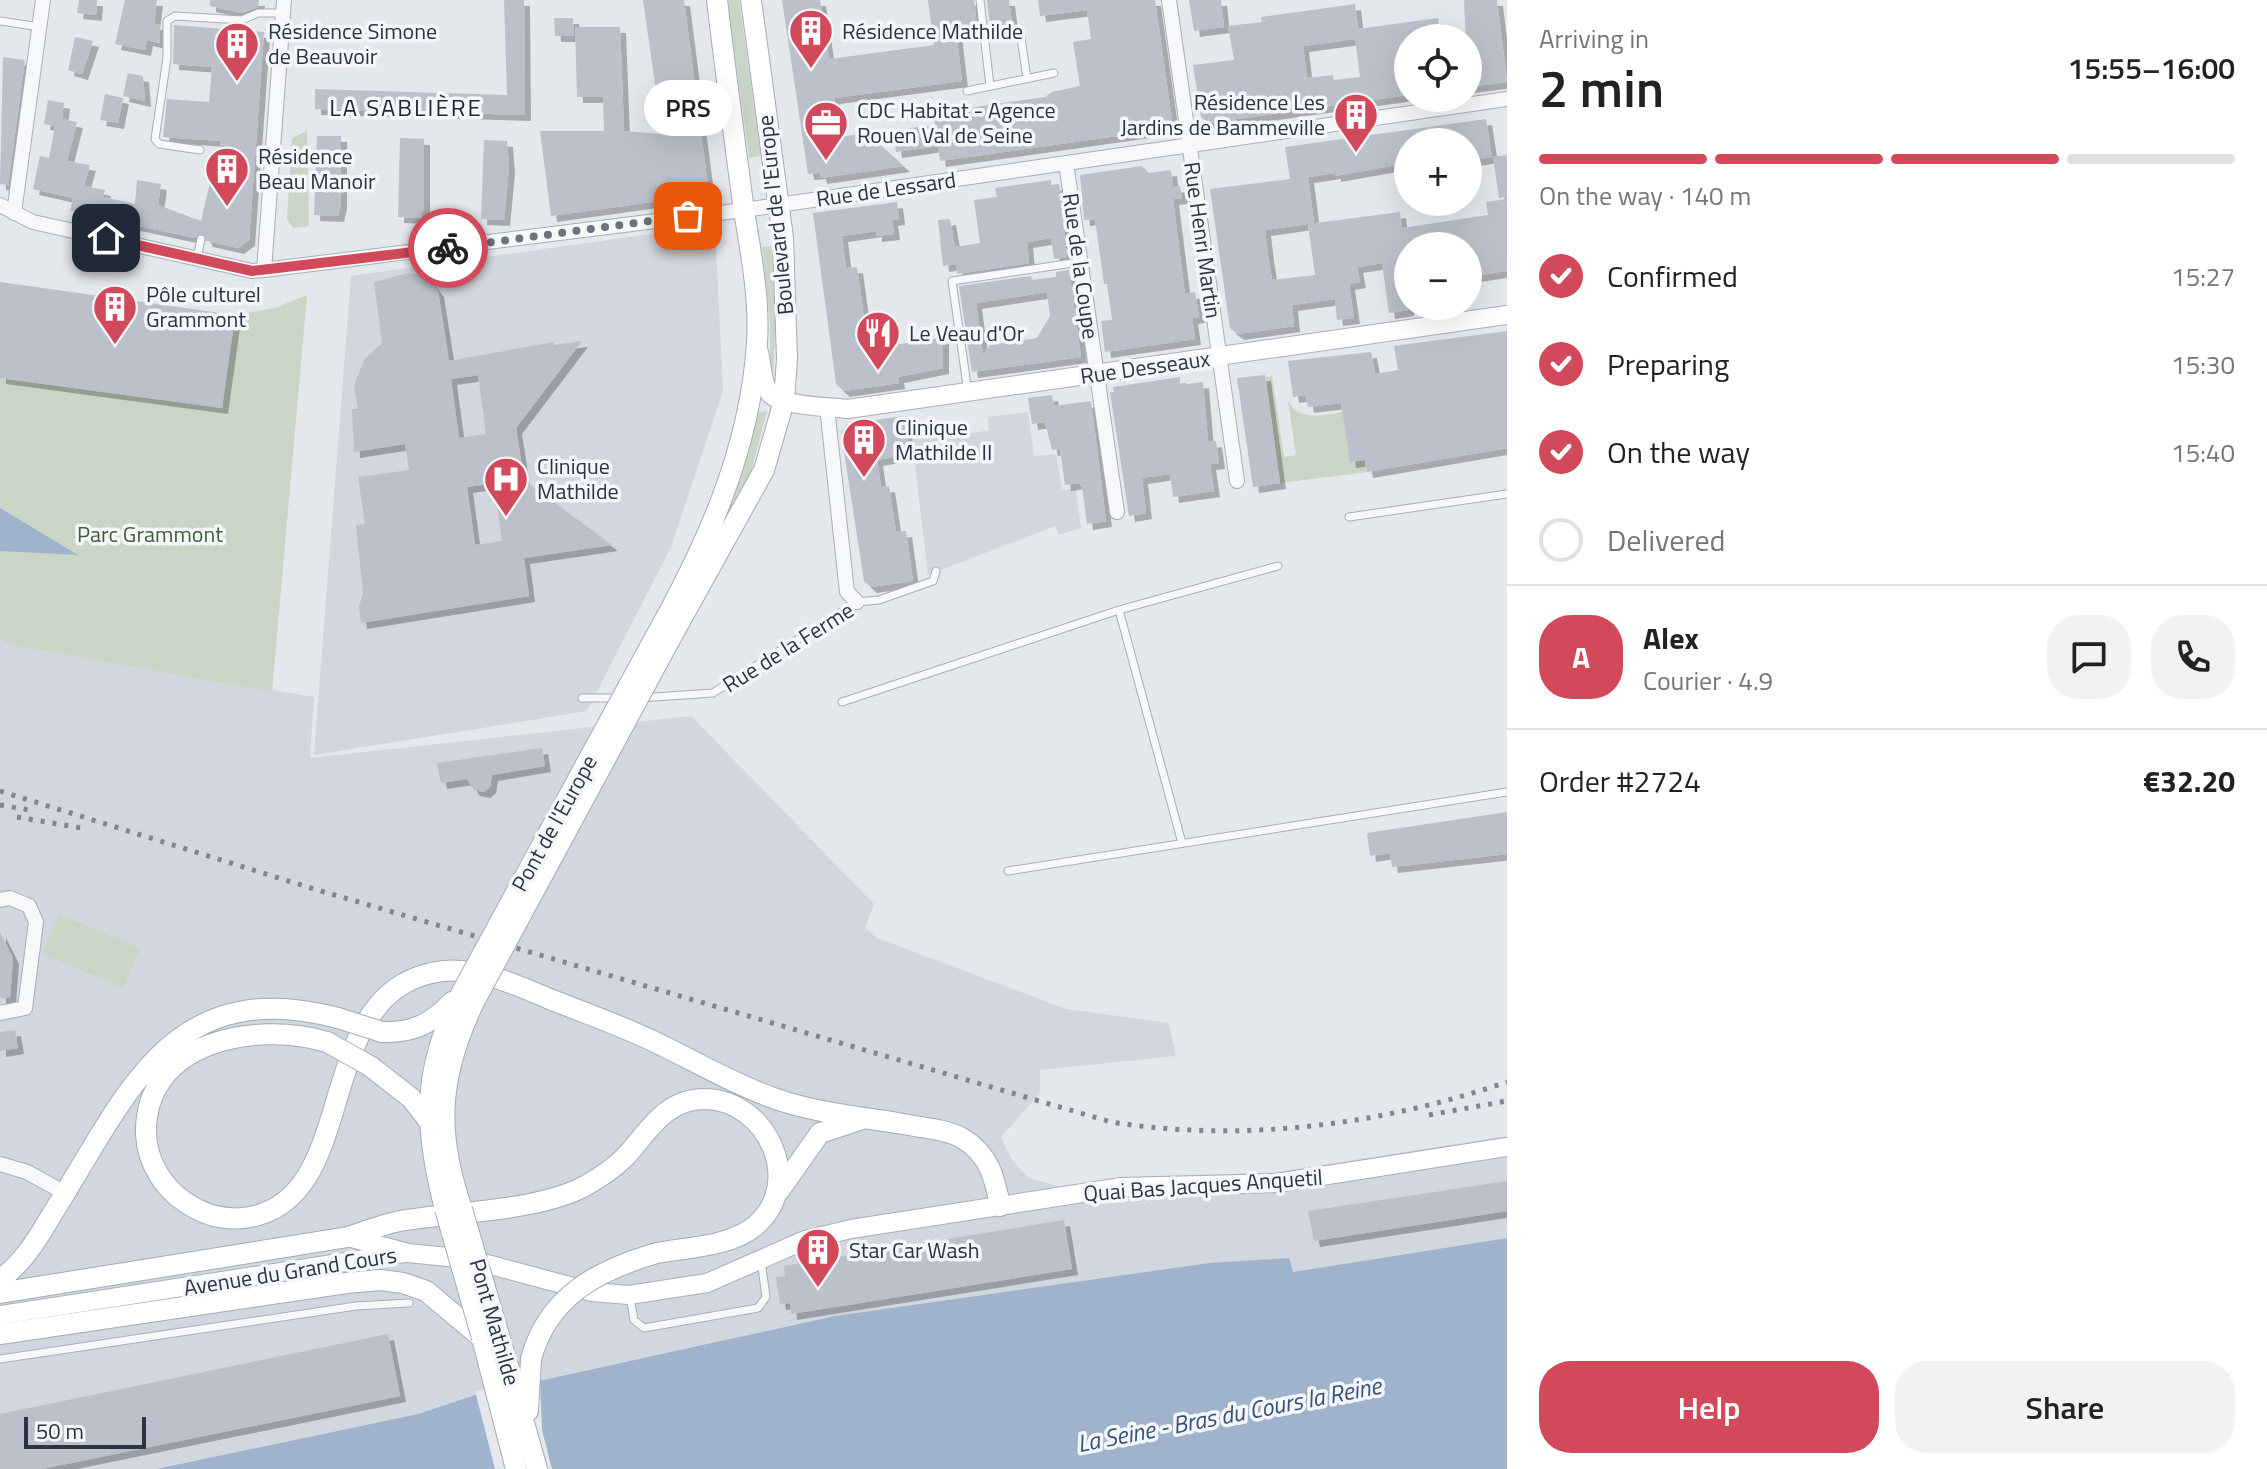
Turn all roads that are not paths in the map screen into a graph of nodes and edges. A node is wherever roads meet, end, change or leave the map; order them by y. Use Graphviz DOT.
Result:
graph roads {
  1 [pos="43,0"];
  2 [pos="717,0"];
  3 [pos="751,0"];
  4 [pos="980,0"];
  5 [pos="1169,0"];
  6 [pos="283,6"];
  7 [pos="0,21"];
  8 [pos="40,27"];
  9 [pos="1021,38"];
  10 [pos="1054,73"];
  11 [pos="1027,78"];
  12 [pos="990,86"];
  13 [pos="967,91"];
  14 [pos="1507,99"];
  15 [pos="1190,145"];
  16 [pos="200,150"];
  17 [pos="1066,163"];
  18 [pos="0,205"];
  19 [pos="778,205"];
  20 [pos="744,210"];
  21 [pos="14,213"];
  22 [pos="201,239"];
  23 [pos="197,258"];
  24 [pos="1080,262"];
  25 [pos="264,270"];
  26 [pos="1507,315"];
  27 [pos="757,341"];
  28 [pos="1219,357"];
  29 [pos="1097,374"];
  30 [pos="968,392"];
  31 [pos="784,401"];
  32 [pos="827,407"];
  33 [pos="1237,481"];
  34 [pos="1507,494"];
  35 [pos="1117,512"];
  36 [pos="1349,517"];
  37 [pos="1278,566"];
  38 [pos="936,571"];
  39 [pos="857,602"];
  40 [pos="1119,610"];
  41 [pos="660,643"];
  42 [pos="582,698"];
  43 [pos="842,702"];
  44 [pos="1507,792"];
  45 [pos="1182,843"];
  46 [pos="1008,871"];
  47 [pos="0,900"];
  48 [pos="461,1000"];
  49 [pos="0,1013"];
  50 [pos="867,1118"];
  51 [pos="428,1120"];
  52 [pos="1507,1147"];
  53 [pos="0,1164"];
  54 [pos="444,1177"];
  55 [pos="65,1193"];
  56 [pos="774,1197"];
  57 [pos="1000,1206"];
  58 [pos="454,1209"];
  59 [pos="348,1237"];
  60 [pos="408,1253"];
  61 [pos="760,1257"];
  62 [pos="0,1279"];
  63 [pos="0,1293"];
  64 [pos="629,1295"];
  65 [pos="409,1303"];
  66 [pos="0,1315"];
  67 [pos="0,1334"];
  68 [pos="482,1338"];
  69 [pos="0,1359"];
  70 [pos="535,1462"];
  71 [pos="516,1469"];
  1 -- 8 [label="street"];
  2 -- 20 [label="main road, Boulevard de l'Europe"];
  3 -- 19 [label="main road, Boulevard de l'Europe"];
  4 -- 12 [label="lane"];
  5 -- 15 [label="street, Rue Henri Martin"];
  6 -- 16 [label="lane"];
  6 -- 25 [label="street"];
  7 -- 8 [label="lane"];
  8 -- 21 [label="street"];
  9 -- 11 [label="lane"];
  10 -- 11 [label="lane"];
  11 -- 12 [label="lane"];
  12 -- 13 [label="lane"];
  14 -- 15 [label="street, Rue de Lessard"];
  15 -- 17 [label="street, Rue de Lessard"];
  15 -- 28 [label="street, Rue Henri Martin"];
  17 -- 19 [label="street, Rue de Lessard"];
  17 -- 24 [label="street, Rue de la Coupe"];
  18 -- 21 [label="street, Rue de Lessard"];
  19 -- 20 [label="street, Rue de Lessard"];
  19 -- 31 [label="main road, Boulevard de l'Europe"];
  20 -- 25 [label="street, Rue de Lessard"];
  20 -- 27 [label="main road, Boulevard de l'Europe"];
  21 -- 23 [label="street, Rue de Lessard"];
  22 -- 23 [label="lane"];
  23 -- 25 [label="street, Rue de Lessard"];
  24 -- 29 [label="street, Rue de la Coupe"];
  24 -- 30 [label="lane"];
  26 -- 28 [label="main road, Rue Desseaux"];
  27 -- 31 [label="main road"];
  27 -- 41 [label="main road, Boulevard de l'Europe"];
  28 -- 29 [label="main road, Rue Desseaux"];
  28 -- 33 [label="street, Rue Henri Martin"];
  29 -- 30 [label="main road, Rue Desseaux"];
  29 -- 35 [label="street, Rue de la Coupe"];
  30 -- 32 [label="main road, Rue Desseaux"];
  31 -- 32 [label="main road, Rue Desseaux"];
  31 -- 41 [label="main road, Boulevard de l'Europe"];
  32 -- 39 [label="street"];
  34 -- 36 [label="lane"];
  37 -- 40 [label="lane"];
  38 -- 39 [label="lane, Rue de la Ferme"];
  39 -- 42 [label="lane, Rue de la Ferme"];
  40 -- 43 [label="lane"];
  40 -- 45 [label="lane"];
  41 -- 48 [label="main road, Pont de l'Europe, bridge"];
  44 -- 45 [label="lane"];
  45 -- 46 [label="lane"];
  47 -- 49 [label="street"];
  48 -- 51 [label="main road"];
  48 -- 54 [label="main road"];
  48 -- 55 [label="main road, bridge"];
  50 -- 51 [label="main road, bridge"];
  50 -- 56 [label="main road"];
  50 -- 57 [label="main road"];
  51 -- 54 [label="main road"];
  52 -- 57 [label="main road, Quai Bas Jacques Anquetil"];
  53 -- 55 [label="street"];
  54 -- 58 [label="main road, Pont Mathilde"];
  55 -- 62 [label="main road"];
  56 -- 59 [label="main road"];
  56 -- 70 [label="main road, bridge"];
  57 -- 61 [label="main road, Quai Bas Jacques Anquetil"];
  58 -- 68 [label="main road, Pont Mathilde, bridge"];
  58 -- 70 [label="main road, Pont Mathilde, bridge"];
  59 -- 60 [label="main road, Avenue du Grand Cours"];
  59 -- 63 [label="main road, Avenue du Grand Cours"];
  60 -- 64 [label="main road, Quai Bas Jacques Anquetil"];
  60 -- 66 [label="main road, Avenue du Grand Cours"];
  61 -- 64 [label="main road, Quai Bas Jacques Anquetil"];
  61 -- 64 [label="lane"];
  65 -- 69 [label="lane"];
  67 -- 68 [label="main road"];
  68 -- 71 [label="main road, Pont Mathilde"];
}
